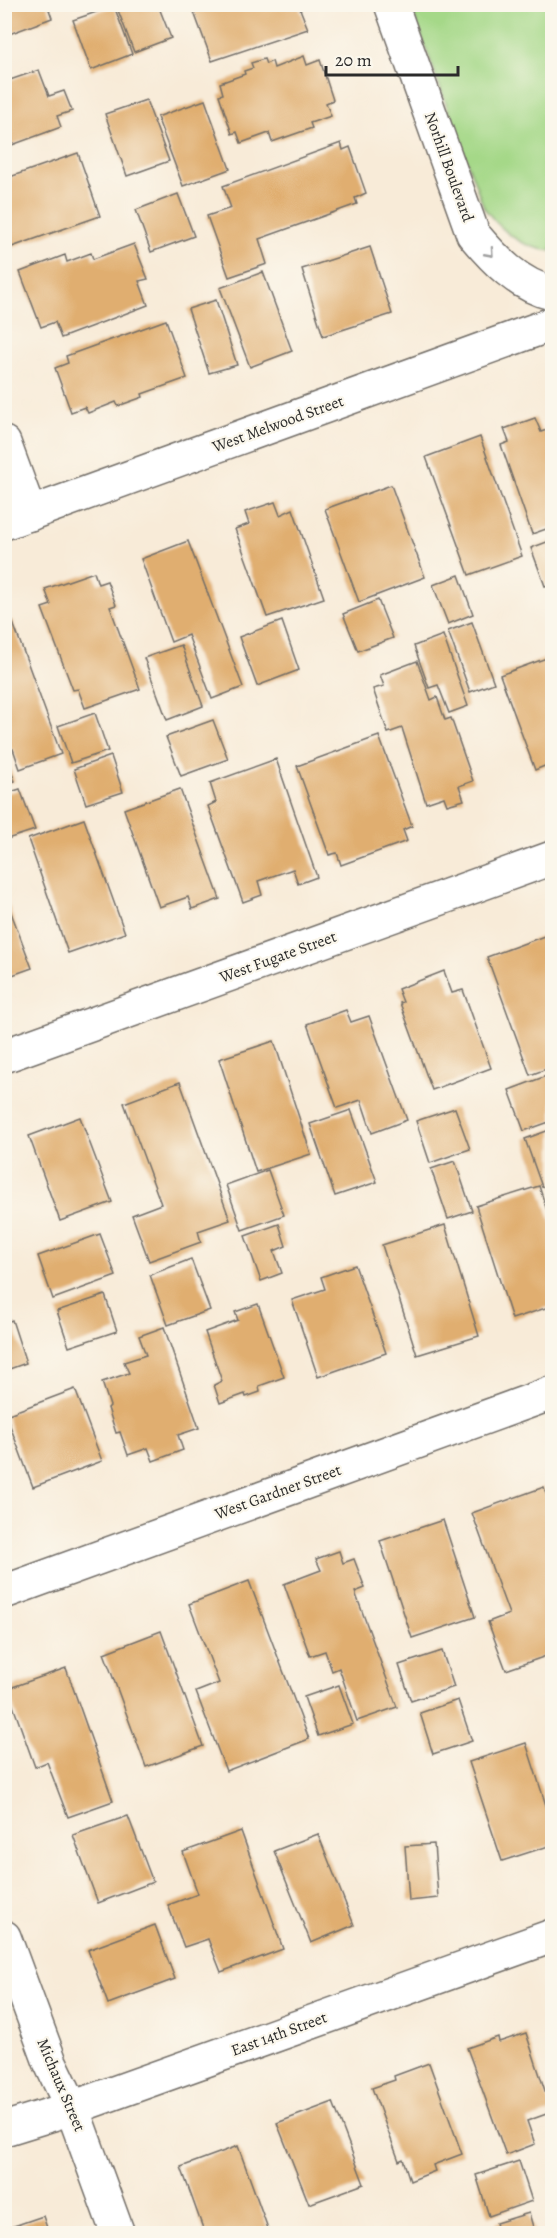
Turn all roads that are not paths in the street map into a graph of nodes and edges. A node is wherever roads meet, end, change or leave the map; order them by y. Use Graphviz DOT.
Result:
graph roads {
  1 [pos="391,4"];
  2 [pos="552,293"];
  3 [pos="552,324"];
  4 [pos="4,443"];
  5 [pos="17,519"];
  6 [pos="552,858"];
  7 [pos="4,1056"];
  8 [pos="552,1393"];
  9 [pos="4,1592"];
  10 [pos="552,1936"];
  11 [pos="4,1937"];
  12 [pos="72,2108"];
  13 [pos="4,2129"];
  14 [pos="118,2234"];
  1 -- 2 [label="street, Norhill Boulevard, one-way"];
  3 -- 5 [label="street, West Melwood Street"];
  4 -- 5 [label="street"];
  6 -- 7 [label="street, West Fugate Street"];
  8 -- 9 [label="street, West Gardner Street"];
  10 -- 12 [label="street, East 14th Street"];
  11 -- 12 [label="street, Michaux Street"];
  12 -- 13 [label="street, East 14th Street"];
  12 -- 14 [label="street, Michaux Street"];
}
